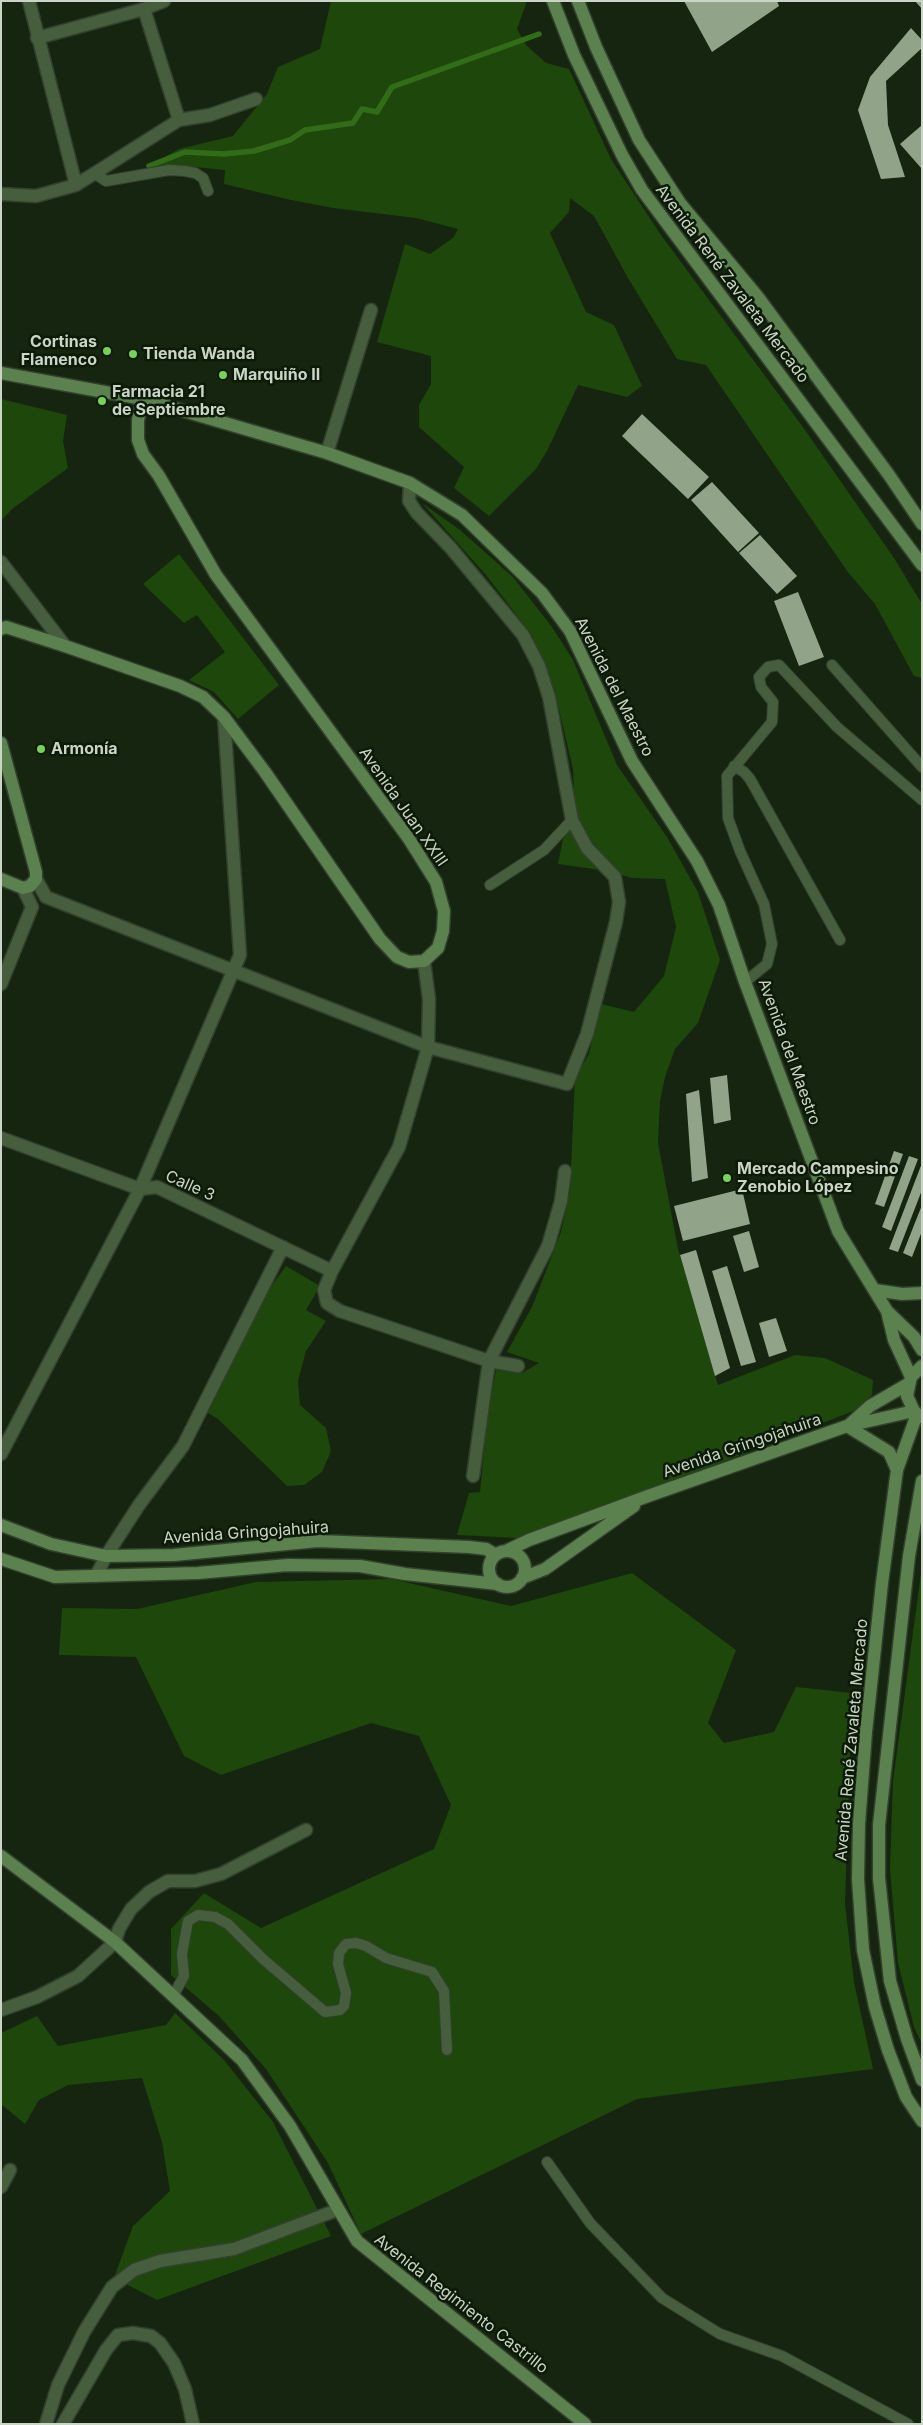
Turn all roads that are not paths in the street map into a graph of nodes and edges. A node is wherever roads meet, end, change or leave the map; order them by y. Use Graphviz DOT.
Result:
graph roads {
  1 [pos="29,1"];
  2 [pos="164,1"];
  3 [pos="553,1"];
  4 [pos="578,1"];
  5 [pos="144,9"];
  6 [pos="37,38"];
  7 [pos="256,99"];
  8 [pos="179,120"];
  9 [pos="94,174"];
  10 [pos="76,185"];
  11 [pos="208,191"];
  12 [pos="1,194"];
  13 [pos="371,310"];
  14 [pos="1,373"];
  15 [pos="143,399"];
  16 [pos="327,452"];
  17 [pos="410,484"];
  18 [pos="922,524"];
  19 [pos="1,562"];
  20 [pos="922,565"];
  21 [pos="3,627"];
  22 [pos="65,646"];
  23 [pos="832,665"];
  24 [pos="224,717"];
  25 [pos="2,747"];
  26 [pos="734,766"];
  27 [pos="922,767"];
  28 [pos="922,800"];
  29 [pos="572,820"];
  30 [pos="1,879"];
  31 [pos="36,879"];
  32 [pos="490,885"];
  33 [pos="23,888"];
  34 [pos="840,940"];
  35 [pos="424,961"];
  36 [pos="233,971"];
  37 [pos="745,982"];
  38 [pos="1,984"];
  39 [pos="428,1047"];
  40 [pos="1,1138"];
  41 [pos="565,1171"];
  42 [pos="140,1189"];
  43 [pos="283,1247"];
  44 [pos="332,1272"];
  45 [pos="875,1290"];
  46 [pos="922,1293"];
  47 [pos="887,1311"];
  48 [pos="922,1350"];
  49 [pos="489,1361"];
  50 [pos="518,1366"];
  51 [pos="922,1366"];
  52 [pos="910,1381"];
  53 [pos="918,1415"];
  54 [pos="847,1426"];
  55 [pos="1,1454"];
  56 [pos="897,1470"];
  57 [pos="473,1476"];
  58 [pos="921,1487"];
  59 [pos="648,1496"];
  60 [pos="1,1525"];
  61 [pos="501,1553"];
  62 [pos="106,1556"];
  63 [pos="1,1560"];
  64 [pos="96,1576"];
  65 [pos="522,1578"];
  66 [pos="498,1584"];
  67 [pos="306,1830"];
  68 [pos="1,1856"];
  69 [pos="115,1942"];
  70 [pos="173,1996"];
  71 [pos="1,2010"];
  72 [pos="447,2050"];
  73 [pos="922,2080"];
  74 [pos="922,2121"];
  75 [pos="546,2162"];
  76 [pos="10,2170"];
  77 [pos="1,2187"];
  78 [pos="337,2210"];
  79 [pos="46,2424"];
  80 [pos="63,2424"];
  81 [pos="193,2424"];
  82 [pos="585,2424"];
  83 [pos="908,2424"];
  1 -- 6 [label="street"];
  2 -- 5 [label="street"];
  3 -- 20 [label="main road, Avenida René Zavaleta Mercado"];
  4 -- 18 [label="main road, Avenida René Zavaleta Mercado"];
  5 -- 6 [label="street"];
  5 -- 8 [label="street"];
  6 -- 10 [label="street"];
  7 -- 8 [label="street"];
  8 -- 9 [label="street"];
  9 -- 10 [label="street"];
  9 -- 11 [label="lane"];
  10 -- 12 [label="street"];
  13 -- 16 [label="street"];
  14 -- 15 [label="main road, Avenida del Maestro"];
  15 -- 16 [label="main road, Avenida del Maestro"];
  15 -- 35 [label="main road, Avenida Juan XXIII"];
  16 -- 17 [label="main road, Avenida del Maestro"];
  17 -- 29 [label="street"];
  17 -- 37 [label="main road, Avenida del Maestro"];
  19 -- 22 [label="street"];
  21 -- 22 [label="main road"];
  22 -- 24 [label="main road"];
  23 -- 27 [label="lane"];
  24 -- 35 [label="main road"];
  24 -- 36 [label="street"];
  25 -- 31 [label="main road"];
  26 -- 28 [label="lane"];
  26 -- 34 [label="lane"];
  26 -- 37 [label="lane"];
  29 -- 32 [label="lane"];
  29 -- 39 [label="street"];
  30 -- 33 [label="main road"];
  31 -- 33 [label="main road"];
  31 -- 36 [label="street"];
  33 -- 38 [label="street"];
  35 -- 39 [label="street"];
  36 -- 39 [label="street"];
  36 -- 42 [label="street"];
  37 -- 45 [label="main road, Avenida del Maestro"];
  39 -- 44 [label="street"];
  40 -- 42 [label="street, Calle 3"];
  41 -- 49 [label="street"];
  42 -- 43 [label="street, Calle 3"];
  42 -- 55 [label="street"];
  43 -- 44 [label="street, Calle 3"];
  43 -- 62 [label="street"];
  44 -- 49 [label="street"];
  45 -- 46 [label="main road"];
  45 -- 47 [label="main road, Avenida del Maestro"];
  47 -- 48 [label="main road, Avenida del Maestro"];
  47 -- 52 [label="main road, Avenida del Maestro"];
  49 -- 50 [label="street"];
  49 -- 57 [label="street"];
  51 -- 52 [label="main road, Avenida Gringojahuira"];
  52 -- 53 [label="main road, Avenida del Maestro"];
  52 -- 54 [label="main road, Avenida Gringojahuira"];
  53 -- 54 [label="main road, Avenida Gringojahuira"];
  53 -- 56 [label="main road, Avenida René Zavaleta Mercado"];
  54 -- 56 [label="main road"];
  54 -- 59 [label="main road, Avenida Gringojahuira"];
  56 -- 74 [label="main road, Avenida René Zavaleta Mercado"];
  58 -- 73 [label="main road"];
  59 -- 61 [label="main road, Avenida Gringojahuira"];
  59 -- 65 [label="main road, Avenida Gringojahuira"];
  60 -- 62 [label="main road, Avenida Gringojahuira"];
  61 -- 62 [label="main road, Avenida Gringojahuira"];
  61 -- 65 [label="main road"];
  61 -- 66 [label="main road"];
  62 -- 64 [label="street"];
  63 -- 64 [label="main road"];
  64 -- 66 [label="main road"];
  65 -- 66 [label="main road"];
  67 -- 69 [label="street"];
  68 -- 69 [label="main road, Avenida Regimiento Castrillo"];
  69 -- 70 [label="main road, Avenida Regimiento Castrillo"];
  69 -- 71 [label="street"];
  70 -- 72 [label="lane"];
  70 -- 78 [label="main road, Avenida Regimiento Castrillo"];
  75 -- 83 [label="lane"];
  76 -- 77 [label="street"];
  78 -- 79 [label="street"];
  78 -- 82 [label="main road, Avenida Regimiento Castrillo"];
  80 -- 81 [label="street"];
}
